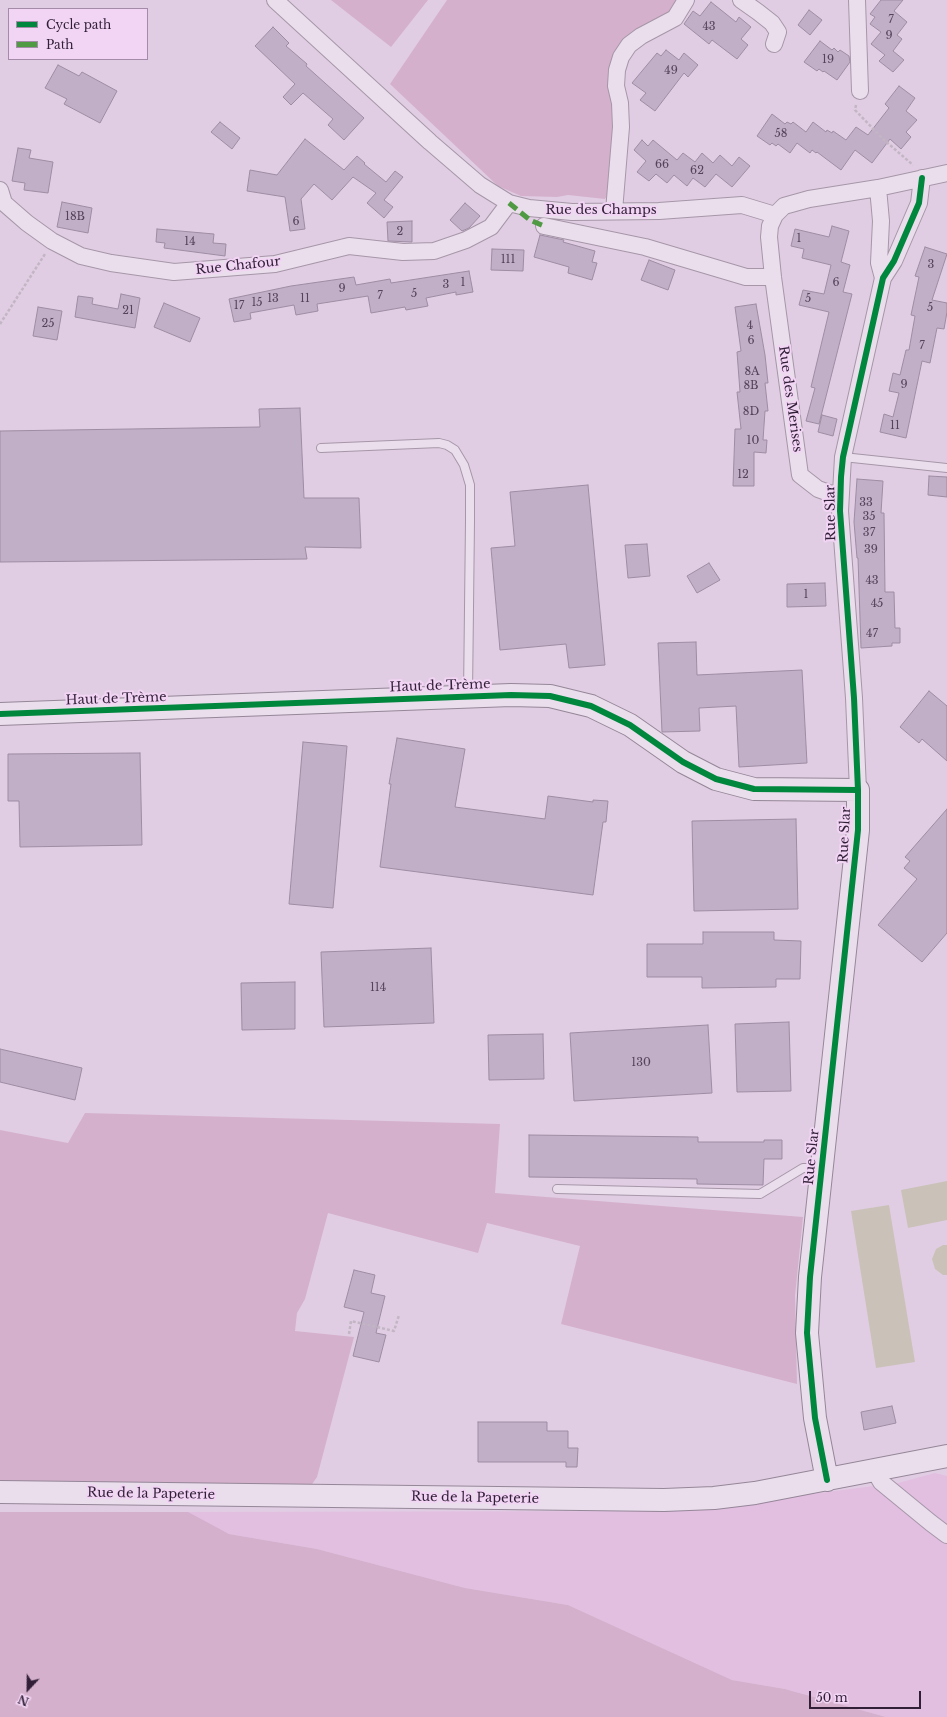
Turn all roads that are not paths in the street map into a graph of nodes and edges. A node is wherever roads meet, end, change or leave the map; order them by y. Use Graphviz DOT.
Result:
graph roads {
  1 [pos="276,0"];
  2 [pos="686,0"];
  3 [pos="741,0"];
  4 [pos="857,0"];
  5 [pos="774,44"];
  6 [pos="860,91"];
  7 [pos="947,173"];
  8 [pos="924,178"];
  9 [pos="878,188"];
  10 [pos="0,190"];
  11 [pos="509,202"];
  12 [pos="614,211"];
  13 [pos="775,215"];
  14 [pos="544,226"];
  15 [pos="773,277"];
  16 [pos="883,278"];
  17 [pos="321,448"];
  18 [pos="843,457"];
  19 [pos="947,468"];
  20 [pos="840,497"];
  21 [pos="468,696"];
  22 [pos="0,714"];
  23 [pos="858,790"];
  24 [pos="821,1168"];
  25 [pos="557,1189"];
  26 [pos="947,1456"];
  27 [pos="874,1470"];
  28 [pos="827,1480"];
  29 [pos="0,1492"];
  30 [pos="947,1535"];
  1 -- 11 [label="street, Rue des Champs"];
  2 -- 12 [label="street"];
  3 -- 5 [label="street"];
  4 -- 6 [label="street"];
  7 -- 8 [label="street"];
  8 -- 9 [label="street"];
  8 -- 16 [label="street, Rue Slar"];
  9 -- 13 [label="street"];
  9 -- 16 [label="street, Rue Slar"];
  10 -- 11 [label="street, Rue Chafour"];
  11 -- 12 [label="street, Rue des Champs"];
  12 -- 13 [label="street, Rue des Champs"];
  13 -- 15 [label="street, Rue des Merises"];
  14 -- 15 [label="street, Rue des Champs"];
  15 -- 20 [label="street, Rue des Merises"];
  16 -- 18 [label="street, Rue Slar"];
  17 -- 21 [label="lane"];
  18 -- 19 [label="lane"];
  18 -- 20 [label="street, Rue Slar"];
  20 -- 23 [label="street, Rue Slar"];
  21 -- 22 [label="street, Haut de Trème"];
  21 -- 23 [label="street, Haut de Trème"];
  23 -- 24 [label="street, Rue Slar"];
  24 -- 25 [label="lane"];
  24 -- 28 [label="street, Rue Slar"];
  26 -- 27 [label="street, Rue de la Papeterie"];
  27 -- 28 [label="street, Rue de la Papeterie"];
  27 -- 30 [label="street"];
  28 -- 29 [label="street, Rue de la Papeterie"];
}
